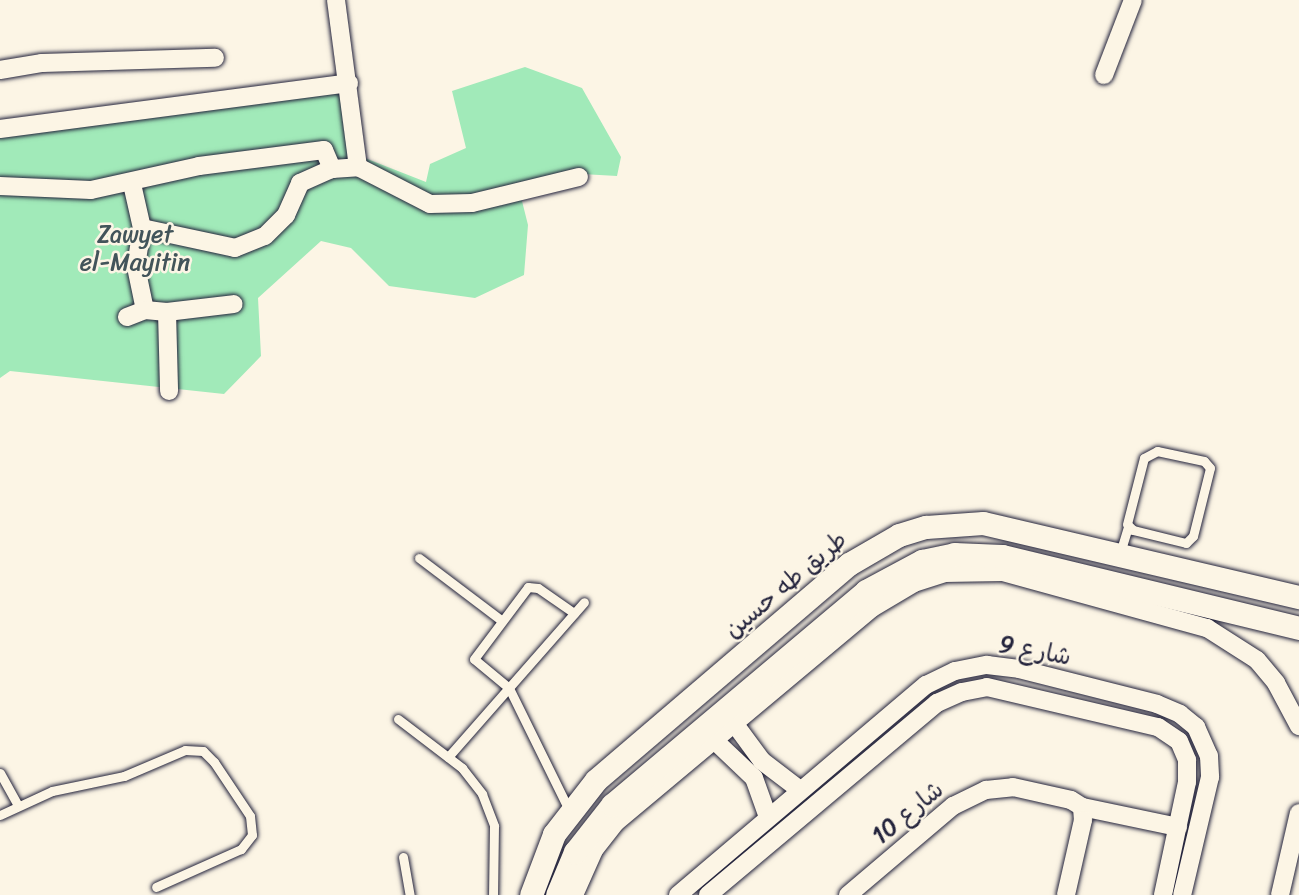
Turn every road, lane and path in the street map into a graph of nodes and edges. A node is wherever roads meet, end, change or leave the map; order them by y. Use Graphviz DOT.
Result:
graph roads {
  1 [pos="336,0"];
  2 [pos="1133,0"];
  3 [pos="215,58"];
  4 [pos="0,70"];
  5 [pos="1104,75"];
  6 [pos="349,83"];
  7 [pos="0,129"];
  8 [pos="358,167"];
  9 [pos="332,169"];
  10 [pos="579,177"];
  11 [pos="132,184"];
  12 [pos="0,186"];
  13 [pos="142,228"];
  14 [pos="234,304"];
  15 [pos="145,310"];
  16 [pos="167,312"];
  17 [pos="127,317"];
  18 [pos="169,391"];
  19 [pos="1128,527"];
  20 [pos="1120,553"];
  21 [pos="419,558"];
  22 [pos="1168,566"];
  23 [pos="1162,594"];
  24 [pos="1299,597"];
  25 [pos="584,602"];
  26 [pos="574,614"];
  27 [pos="501,620"];
  28 [pos="1298,629"];
  29 [pos="509,688"];
  30 [pos="736,715"];
  31 [pos="398,719"];
  32 [pos="1299,726"];
  33 [pos="714,740"];
  34 [pos="849,749"];
  35 [pos="448,757"];
  36 [pos="863,765"];
  37 [pos="666,770"];
  38 [pos="0,773"];
  39 [pos="800,790"];
  40 [pos="18,805"];
  41 [pos="1082,807"];
  42 [pos="569,810"];
  43 [pos="1299,813"];
  44 [pos="0,816"];
  45 [pos="768,817"];
  46 [pos="1178,827"];
  47 [pos="403,858"];
  48 [pos="156,887"];
  49 [pos="410,895"];
  50 [pos="493,895"];
  51 [pos="531,895"];
  52 [pos="557,895"];
  53 [pos="574,895"];
  54 [pos="678,895"];
  55 [pos="708,895"];
  56 [pos="848,895"];
  57 [pos="1066,895"];
  58 [pos="1163,895"];
  59 [pos="1182,895"];
  60 [pos="1280,895"];
  1 -- 6 [label="street"];
  2 -- 5 [label="street"];
  3 -- 4 [label="street"];
  6 -- 7 [label="street"];
  6 -- 8 [label="street"];
  8 -- 9 [label="street"];
  8 -- 10 [label="street"];
  9 -- 11 [label="street"];
  9 -- 13 [label="street"];
  11 -- 12 [label="street"];
  11 -- 13 [label="street"];
  13 -- 15 [label="street"];
  14 -- 16 [label="street"];
  15 -- 16 [label="street"];
  15 -- 17 [label="street"];
  16 -- 18 [label="street"];
  19 -- 19 [label="lane"];
  19 -- 20 [label="lane"];
  20 -- 22 [label="main road, طريق طه حسين"];
  20 -- 42 [label="main road, طريق طه حسين"];
  21 -- 27 [label="lane"];
  22 -- 23 [label="main road"];
  22 -- 24 [label="main road, طريق طه حسين"];
  23 -- 28 [label="main road"];
  23 -- 30 [label="main road"];
  25 -- 26 [label="lane"];
  26 -- 27 [label="lane"];
  26 -- 29 [label="lane"];
  27 -- 29 [label="lane"];
  29 -- 35 [label="lane"];
  29 -- 42 [label="lane"];
  30 -- 32 [label="street"];
  30 -- 33 [label="street"];
  30 -- 37 [label="main road"];
  30 -- 39 [label="street"];
  31 -- 35 [label="lane"];
  33 -- 37 [label="street"];
  33 -- 45 [label="street"];
  34 -- 36 [label="street"];
  34 -- 39 [label="street, شارع 9"];
  34 -- 59 [label="street, شارع 9"];
  35 -- 50 [label="lane"];
  36 -- 46 [label="street, شارع 9"];
  36 -- 55 [label="street, شارع 9"];
  37 -- 52 [label="main road"];
  37 -- 53 [label="street"];
  38 -- 40 [label="lane"];
  39 -- 45 [label="street, شارع 9"];
  40 -- 44 [label="lane"];
  40 -- 48 [label="lane"];
  41 -- 46 [label="street, شارع 10"];
  41 -- 56 [label="street, شارع 10"];
  41 -- 57 [label="street"];
  42 -- 51 [label="main road, طريق طه حسين"];
  43 -- 60 [label="street"];
  45 -- 54 [label="street, شارع 9"];
  46 -- 58 [label="street, شارع 9"];
  47 -- 49 [label="lane"];
}
